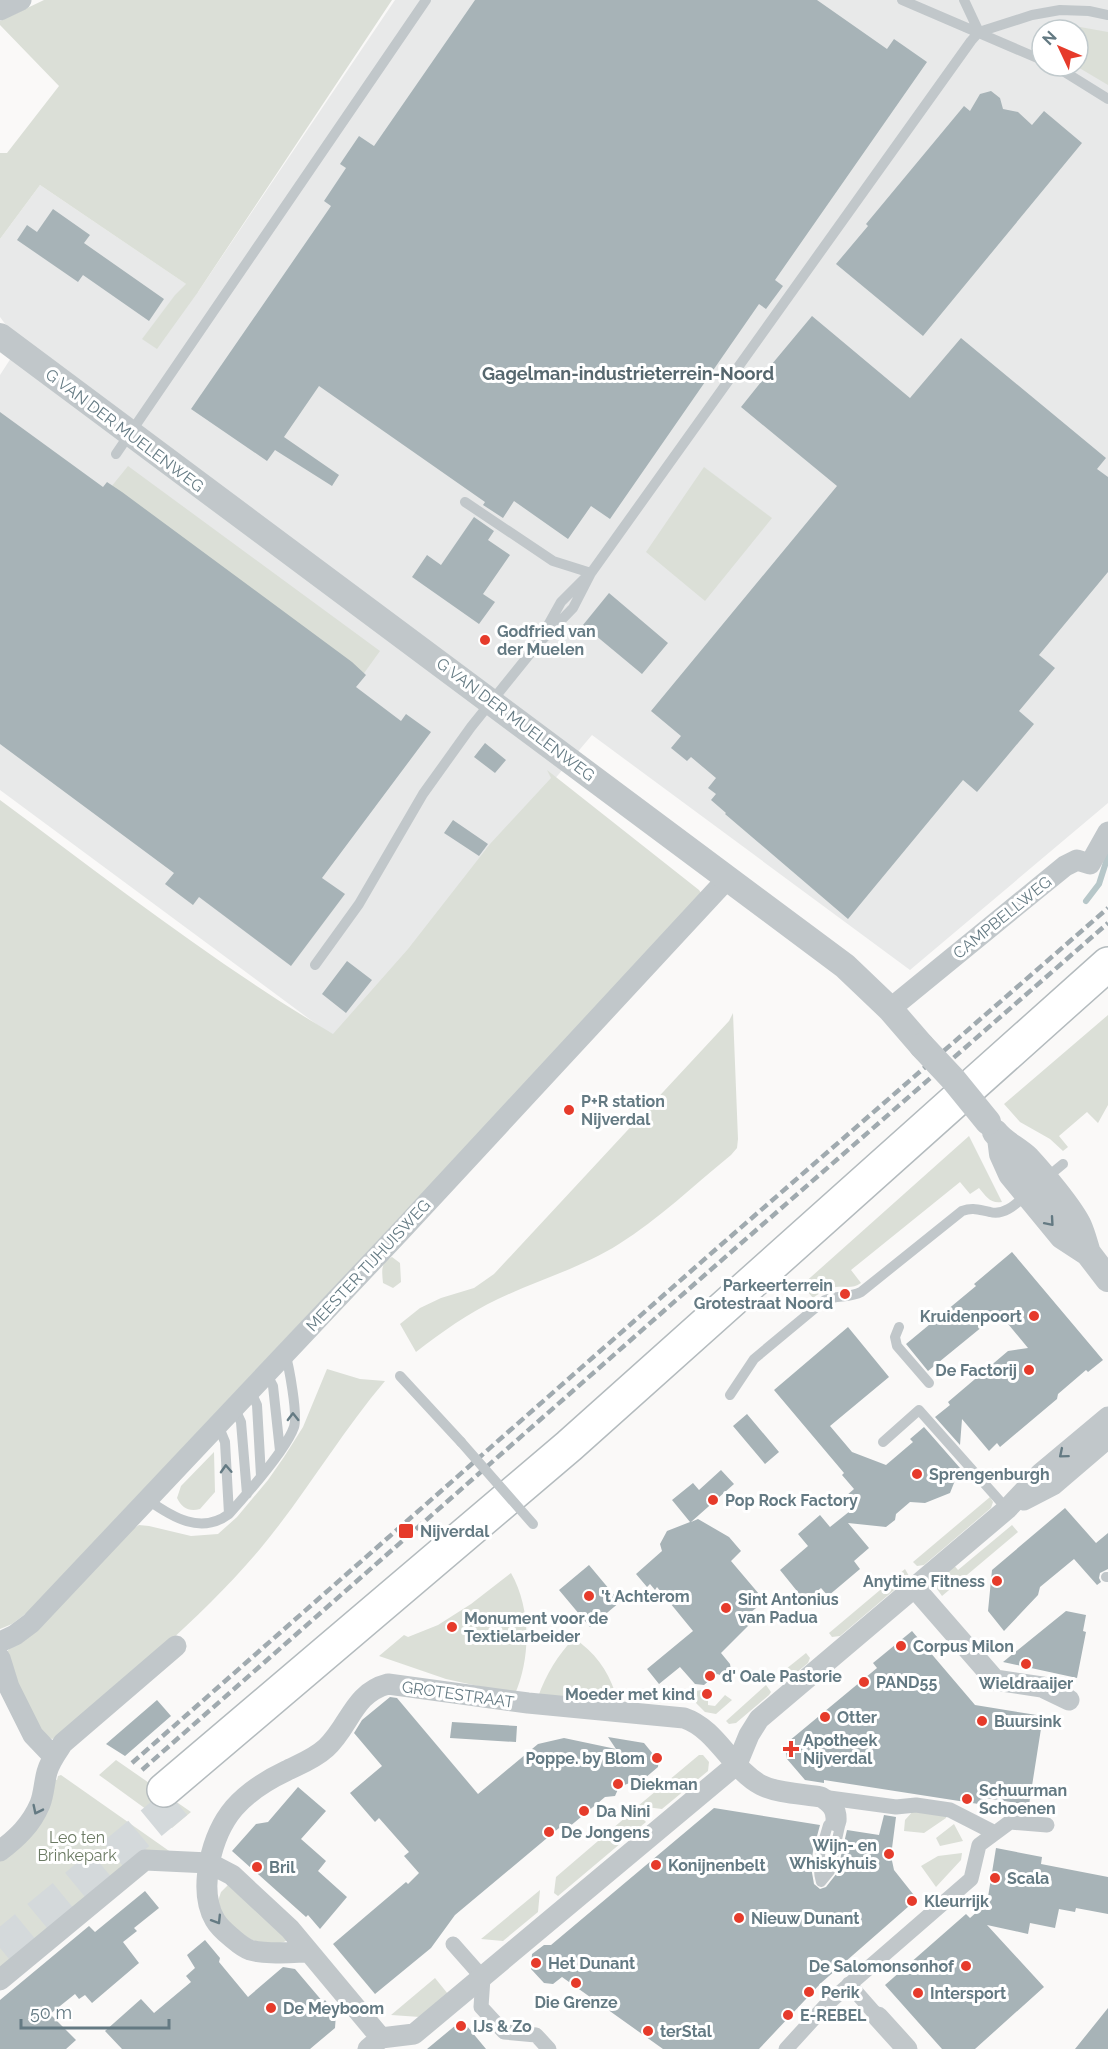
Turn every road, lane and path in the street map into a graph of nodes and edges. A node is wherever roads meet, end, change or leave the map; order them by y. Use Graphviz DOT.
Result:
graph roads {
  1 [pos="21,0"];
  2 [pos="426,0"];
  3 [pos="902,0"];
  4 [pos="964,0"];
  5 [pos="0,10"];
  6 [pos="1108,15"];
  7 [pos="979,32"];
  8 [pos="1030,55"];
  9 [pos="1075,78"];
  10 [pos="1108,99"];
  11 [pos="0,336"];
  12 [pos="122,444"];
  13 [pos="465,502"];
  14 [pos="591,573"];
  15 [pos="492,702"];
  16 [pos="1108,832"];
  17 [pos="728,878"];
  18 [pos="1108,964"];
  19 [pos="315,966"];
  20 [pos="1108,985"];
  21 [pos="890,1009"];
  22 [pos="1043,1181"];
  23 [pos="1108,1279"];
  24 [pos="899,1327"];
  25 [pos="285,1353"];
  26 [pos="266,1373"];
  27 [pos="400,1376"];
  28 [pos="929,1383"];
  29 [pos="250,1390"];
  30 [pos="730,1395"];
  31 [pos="234,1407"];
  32 [pos="1108,1417"];
  33 [pos="218,1425"];
  34 [pos="1108,1438"];
  35 [pos="884,1442"];
  36 [pos="280,1452"];
  37 [pos="261,1476"];
  38 [pos="246,1494"];
  39 [pos="148,1500"];
  40 [pos="1007,1509"];
  41 [pos="229,1514"];
  42 [pos="533,1524"];
  43 [pos="914,1587"];
  44 [pos="0,1642"];
  45 [pos="176,1646"];
  46 [pos="0,1658"];
  47 [pos="1069,1700"];
  48 [pos="53,1756"];
  49 [pos="737,1764"];
  50 [pos="821,1797"];
  51 [pos="836,1821"];
  52 [pos="1047,1825"];
  53 [pos="995,1833"];
  54 [pos="0,1851"];
  55 [pos="209,1863"];
  56 [pos="453,1944"];
  57 [pos="309,1952"];
  58 [pos="483,1978"];
  59 [pos="0,1980"];
  60 [pos="849,1984"];
  61 [pos="878,2017"];
  62 [pos="375,2044"];
  63 [pos="549,2049"];
  64 [pos="786,2049"];
  65 [pos="907,2049"];
  1 -- 5 [label="street"];
  2 -- 12 [label="lane"];
  3 -- 7 [label="lane"];
  4 -- 7 [label="lane"];
  6 -- 7 [label="lane"];
  7 -- 8 [label="lane"];
  7 -- 14 [label="lane"];
  9 -- 10 [label="lane"];
  11 -- 12 [label="street, G VAN DER MUELENWEG"];
  12 -- 15 [label="street, G VAN DER MUELENWEG"];
  13 -- 14 [label="lane"];
  14 -- 15 [label="lane"];
  15 -- 17 [label="street, G VAN DER MUELENWEG"];
  15 -- 19 [label="lane"];
  16 -- 21 [label="street, CAMPBELLWEG"];
  17 -- 21 [label="street, G VAN DER MUELENWEG"];
  17 -- 25 [label="street, MEESTER TIJHUISWEG"];
  18 -- 20 [label="main road"];
  21 -- 22 [label="street, G VAN DER MUELENWEG, bridge"];
  22 -- 23 [label="street, G VAN DER MUELENWEG"];
  22 -- 30 [label="lane"];
  24 -- 28 [label="lane"];
  25 -- 26 [label="street, MEESTER TIJHUISWEG"];
  36 -- 25 [label="lane, one-way"];
  26 -- 29 [label="street, MEESTER TIJHUISWEG"];
  26 -- 36 [label="lane"];
  27 -- 42 [label="lane, bridge"];
  29 -- 31 [label="street, MEESTER TIJHUISWEG"];
  29 -- 37 [label="lane"];
  31 -- 33 [label="street, MEESTER TIJHUISWEG"];
  31 -- 38 [label="lane"];
  32 -- 40 [label="street, one-way"];
  33 -- 39 [label="street, MEESTER TIJHUISWEG"];
  41 -- 33 [label="lane, one-way"];
  34 -- 40 [label="street"];
  35 -- 40 [label="lane"];
  36 -- 37 [label="lane"];
  37 -- 38 [label="lane"];
  38 -- 41 [label="lane"];
  39 -- 41 [label="lane"];
  39 -- 44 [label="street, MEESTER TIJHUISWEG"];
  40 -- 43 [label="street"];
  43 -- 47 [label="street"];
  43 -- 49 [label="street"];
  45 -- 48 [label="street"];
  46 -- 48 [label="street"];
  48 -- 54 [label="street, one-way"];
  49 -- 50 [label="street, GROTESTRAAT"];
  49 -- 55 [label="street, GROTESTRAAT"];
  49 -- 58 [label="street"];
  50 -- 51 [label="street"];
  50 -- 53 [label="street"];
  51 -- 51 [label="lane"];
  52 -- 53 [label="street"];
  53 -- 60 [label="street"];
  55 -- 57 [label="street"];
  55 -- 57 [label="street, GROTESTRAAT, one-way"];
  55 -- 59 [label="street"];
  56 -- 58 [label="street"];
  57 -- 62 [label="street"];
  58 -- 62 [label="street"];
  58 -- 63 [label="street"];
  60 -- 61 [label="street"];
  60 -- 64 [label="street"];
  61 -- 65 [label="street"];
}
